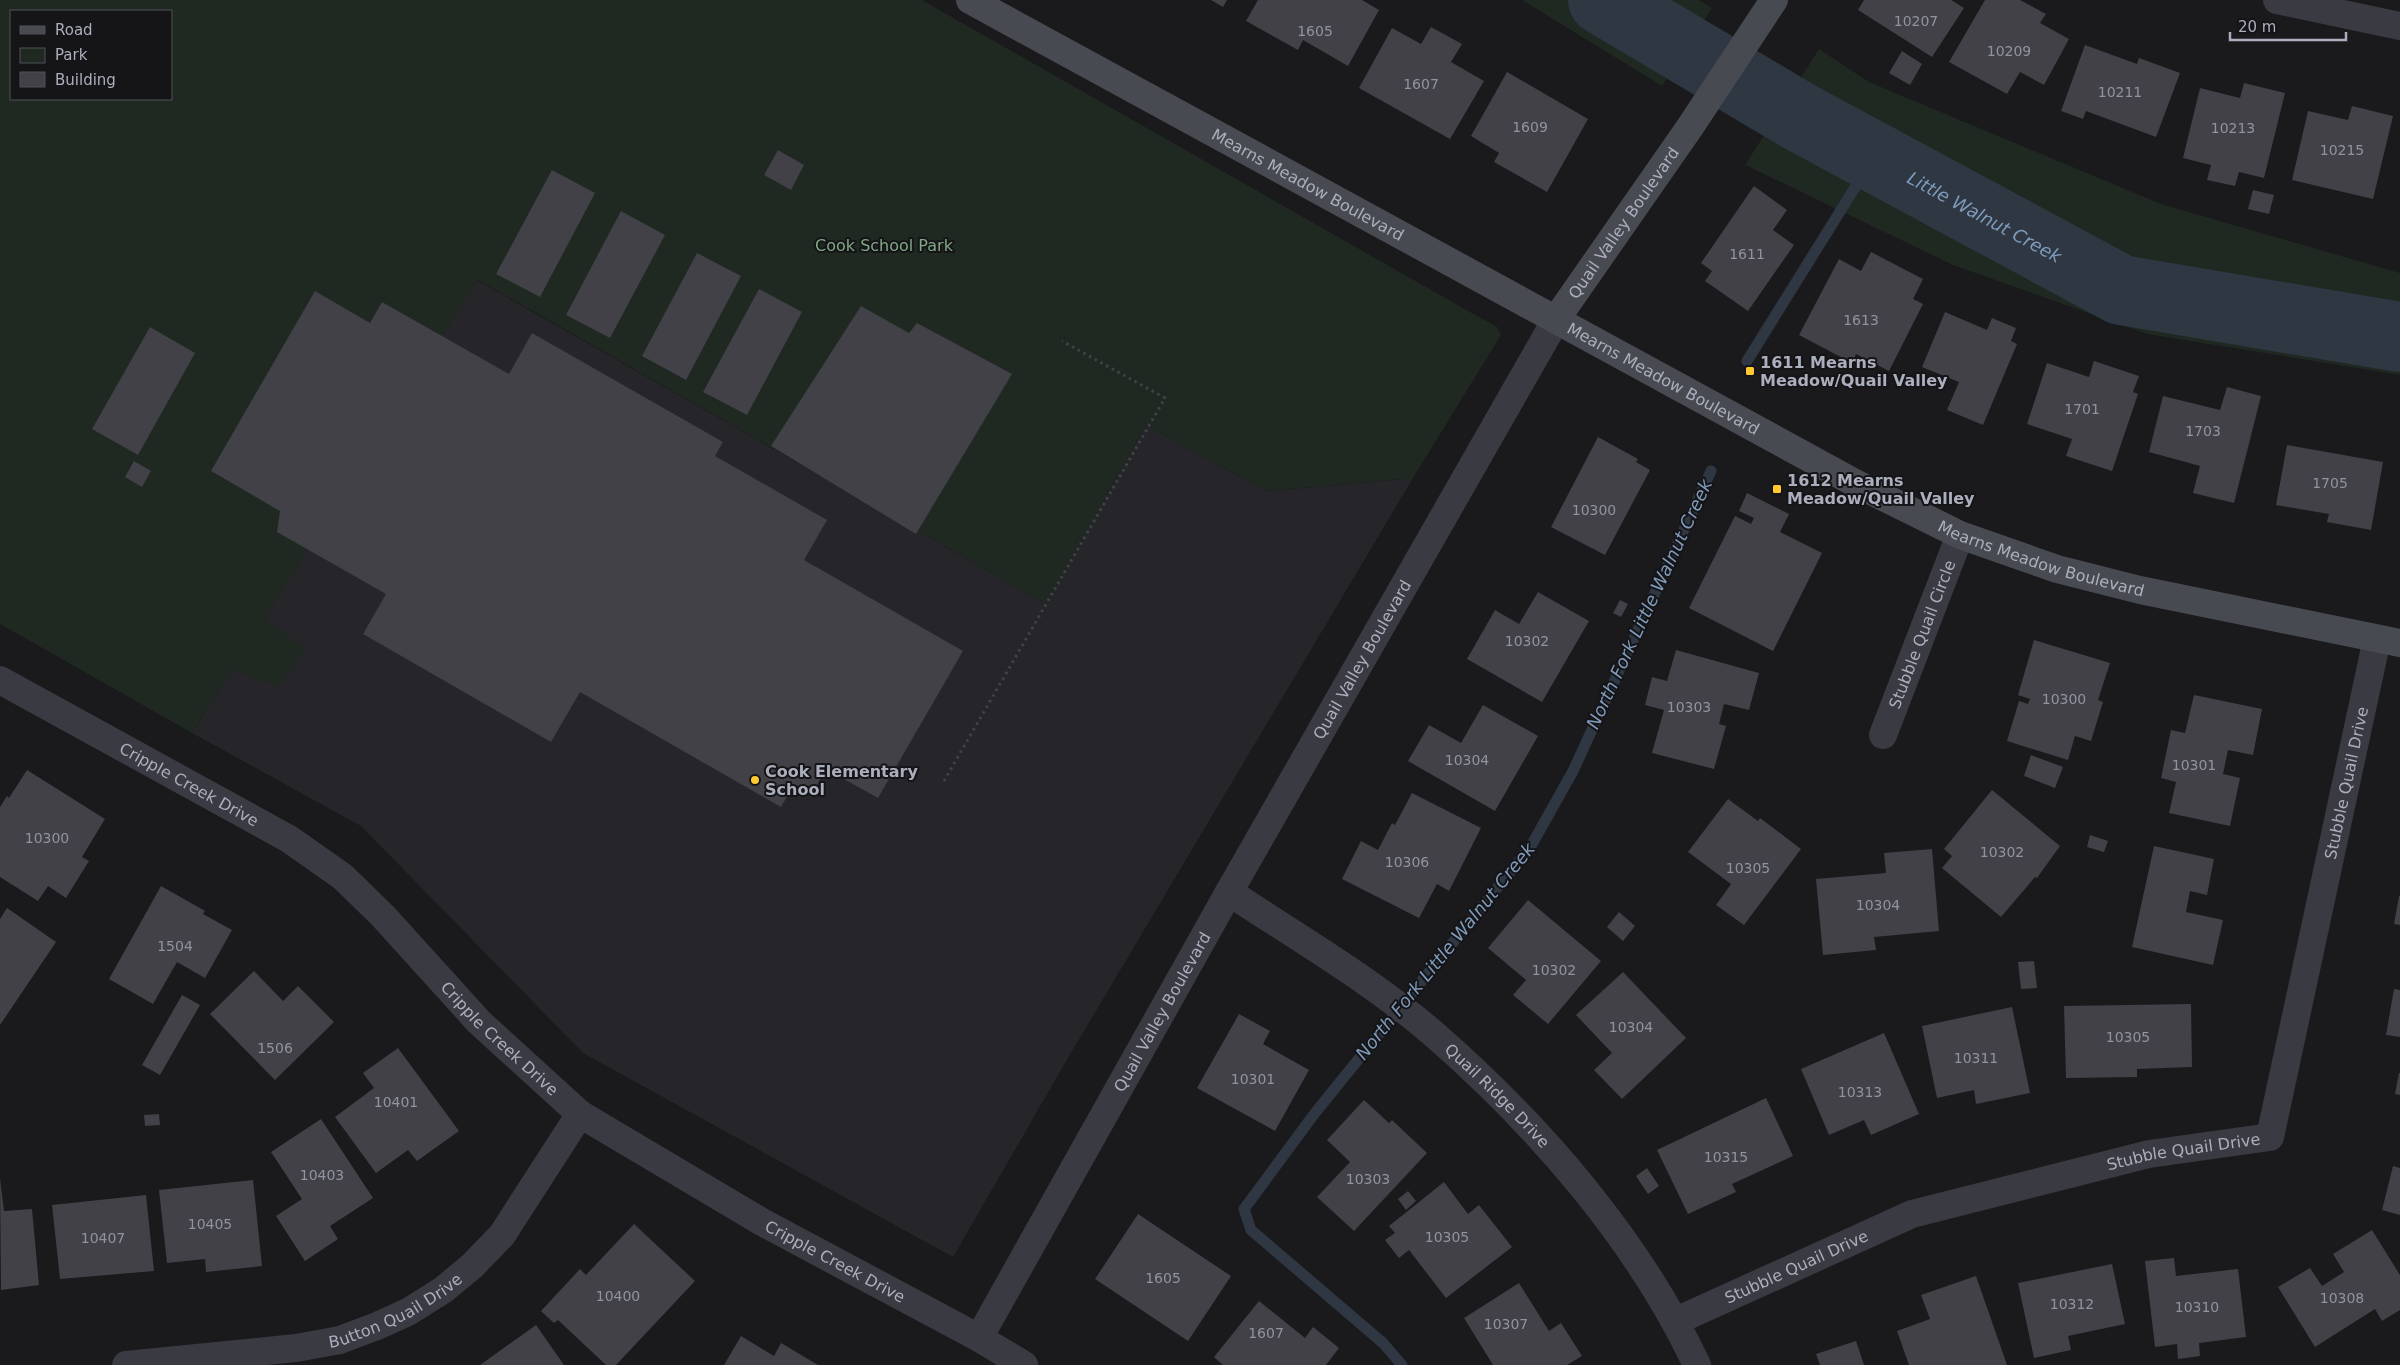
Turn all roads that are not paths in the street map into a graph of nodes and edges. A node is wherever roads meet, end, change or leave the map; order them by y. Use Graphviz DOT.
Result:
graph roads {
  1 [pos="970,0"];
  2 [pos="1774,0"];
  3 [pos="2277,0"];
  4 [pos="2400,26"];
  5 [pos="1557,318"];
  6 [pos="1960,535"];
  7 [pos="2388,641"];
  8 [pos="0,680"];
  9 [pos="1883,735"];
  10 [pos="1228,892"];
  11 [pos="580,1114"];
  12 [pos="1676,1321"];
  13 [pos="979,1338"];
  14 [pos="126,1365"];
  15 [pos="1024,1365"];
  16 [pos="1697,1365"];
  1 -- 5 [label="street, Mearns Meadow Boulevard"];
  2 -- 5 [label="street, Quail Valley Boulevard"];
  3 -- 4 [label="street"];
  5 -- 6 [label="street, Mearns Meadow Boulevard"];
  5 -- 10 [label="street, Quail Valley Boulevard"];
  6 -- 7 [label="street, Mearns Meadow Boulevard"];
  6 -- 9 [label="street, Stubble Quail Circle"];
  7 -- 12 [label="street, Stubble Quail Drive"];
  8 -- 11 [label="street, Cripple Creek Drive"];
  10 -- 12 [label="street, Quail Ridge Drive"];
  10 -- 13 [label="street, Quail Valley Boulevard"];
  11 -- 13 [label="street, Cripple Creek Drive"];
  11 -- 14 [label="street, Button Quail Drive"];
  12 -- 16 [label="street, Quail Ridge Drive"];
  13 -- 15 [label="street, Cripple Creek Drive"];
}
